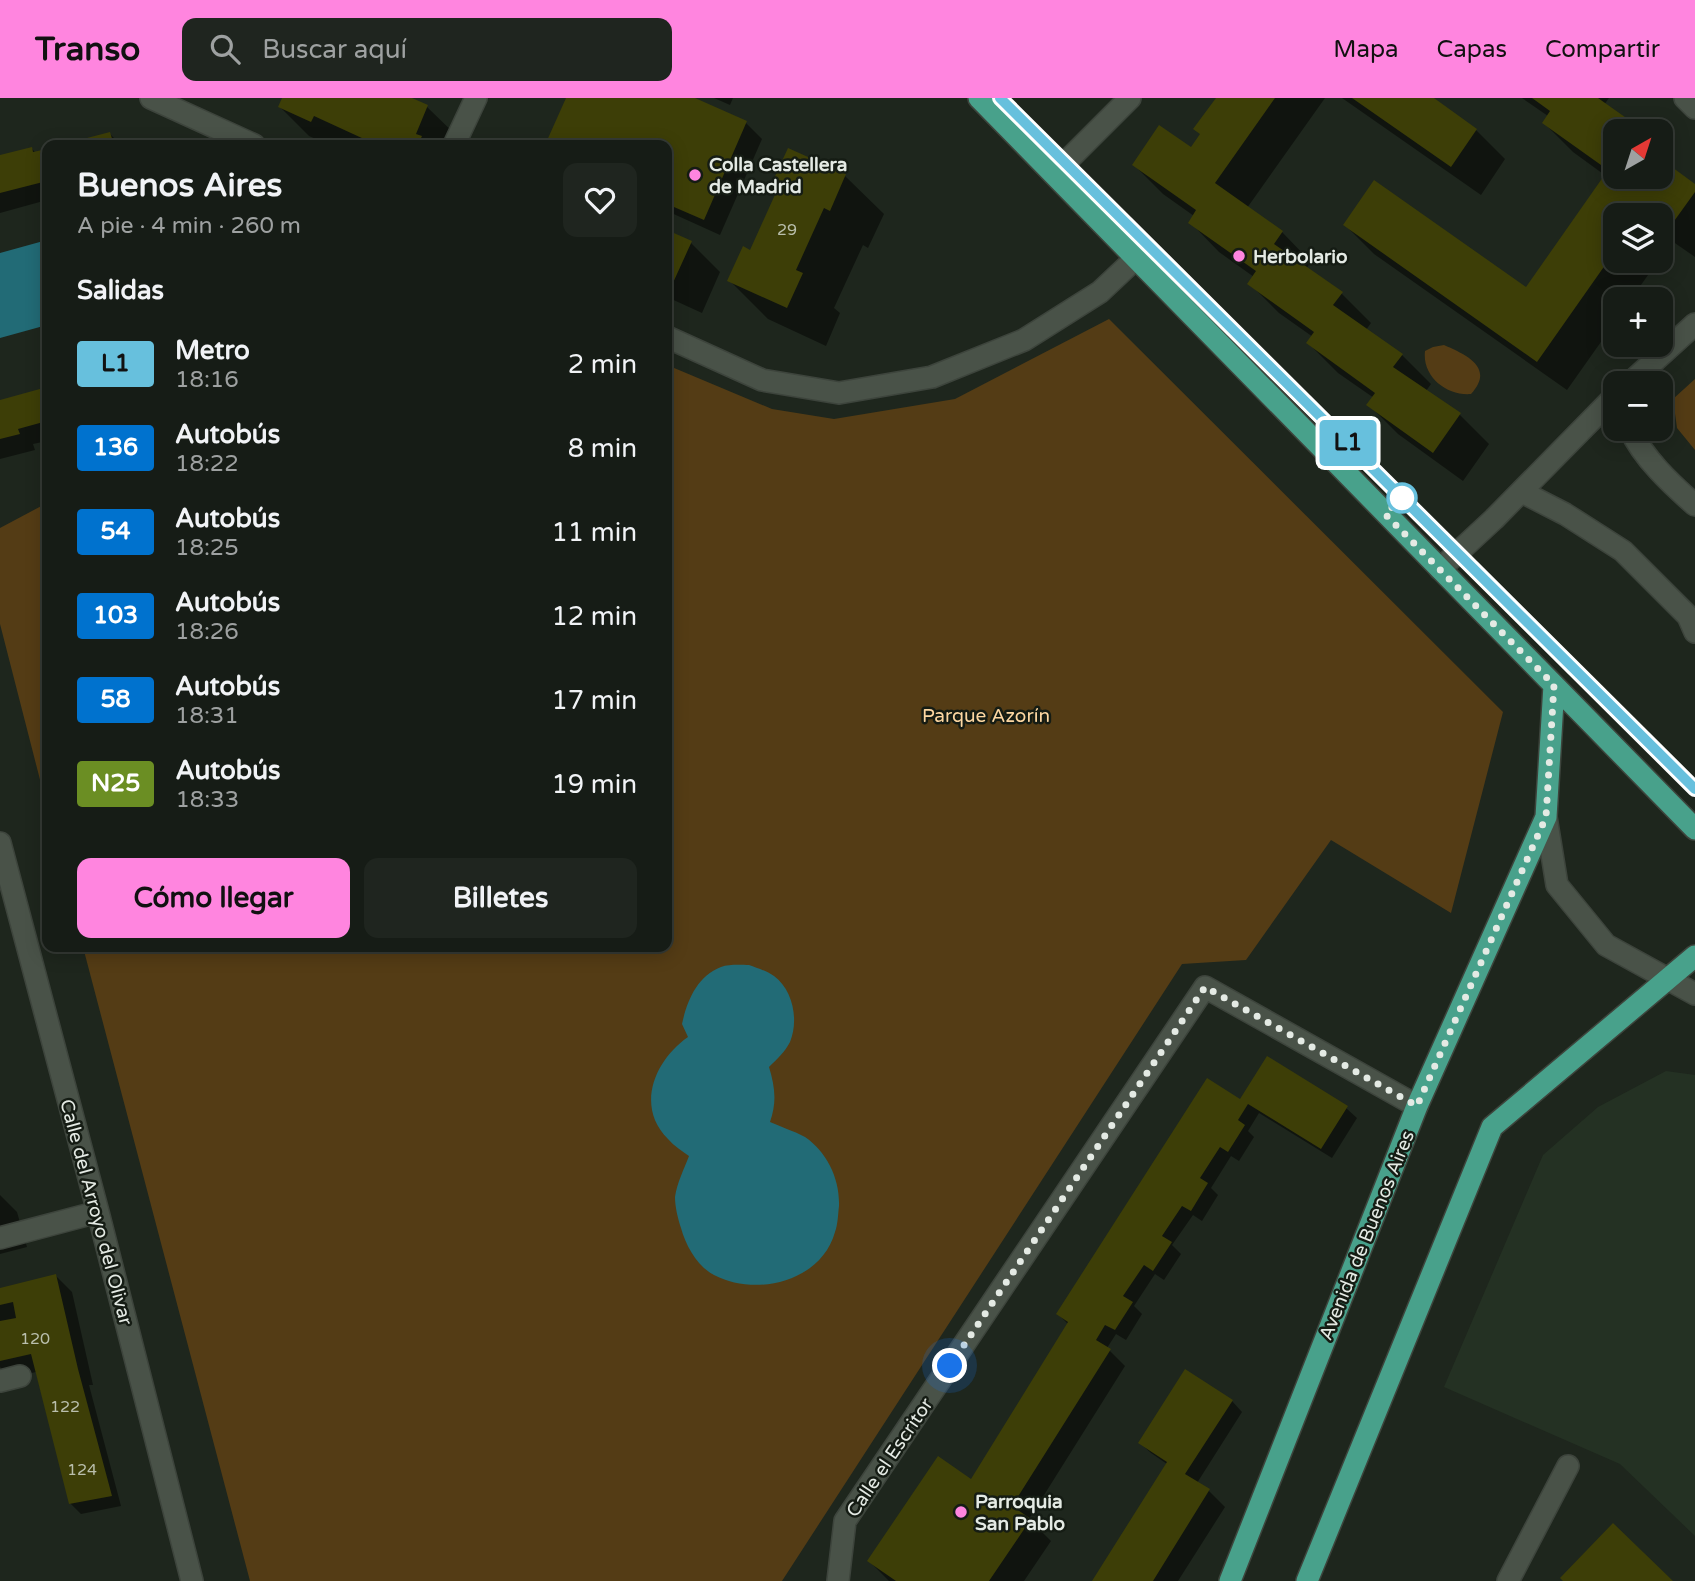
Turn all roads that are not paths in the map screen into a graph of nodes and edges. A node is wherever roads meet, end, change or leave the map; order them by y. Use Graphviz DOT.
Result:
graph roads {
  1 [pos="151,98"];
  2 [pos="477,98"];
  3 [pos="979,98"];
  4 [pos="1130,98"];
  5 [pos="1685,98"];
  6 [pos="1695,108"];
  7 [pos="243,140"];
  8 [pos="456,140"];
  9 [pos="1054,174"];
  10 [pos="1135,259"];
  11 [pos="1695,324"];
  12 [pos="672,339"];
  13 [pos="1643,371"];
  14 [pos="1603,408"];
  15 [pos="1636,441"];
  16 [pos="1522,492"];
  17 [pos="1695,505"];
  18 [pos="1440,569"];
  19 [pos="1695,632"];
  20 [pos="1554,685"];
  21 [pos="1546,817"];
  22 [pos="1695,829"];
  23 [pos="0,843"];
  24 [pos="1695,956"];
  25 [pos="1667,978"];
  26 [pos="1695,994"];
  27 [pos="1417,1106"];
  28 [pos="98,1212"];
  29 [pos="0,1238"];
  30 [pos="1568,1466"];
  31 [pos="192,1581"];
  32 [pos="838,1581"];
  33 [pos="1230,1581"];
  34 [pos="1307,1581"];
  35 [pos="1508,1581"];
  1 -- 7 [label="street"];
  2 -- 8 [label="street"];
  3 -- 9 [label="main road"];
  4 -- 9 [label="street"];
  5 -- 6 [label="street"];
  9 -- 10 [label="main road"];
  10 -- 12 [label="street"];
  10 -- 18 [label="main road"];
  11 -- 13 [label="street"];
  14 -- 16 [label="street"];
  15 -- 17 [label="street"];
  16 -- 18 [label="street"];
  16 -- 19 [label="street"];
  18 -- 20 [label="main road"];
  20 -- 21 [label="main road, Avenida de Buenos Aires"];
  20 -- 22 [label="main road"];
  21 -- 25 [label="street, Avenida de Buenos Aires"];
  21 -- 27 [label="main road, Avenida de Buenos Aires"];
  23 -- 28 [label="street, Calle del Arroyo del Olivar"];
  24 -- 25 [label="main road"];
  25 -- 26 [label="street, Avenida de Buenos Aires"];
  25 -- 34 [label="main road"];
  27 -- 32 [label="street, Calle el Escritor"];
  27 -- 33 [label="main road, Avenida de Buenos Aires"];
  28 -- 29 [label="street"];
  28 -- 31 [label="street, Calle del Arroyo del Olivar"];
  30 -- 35 [label="street"];
}
